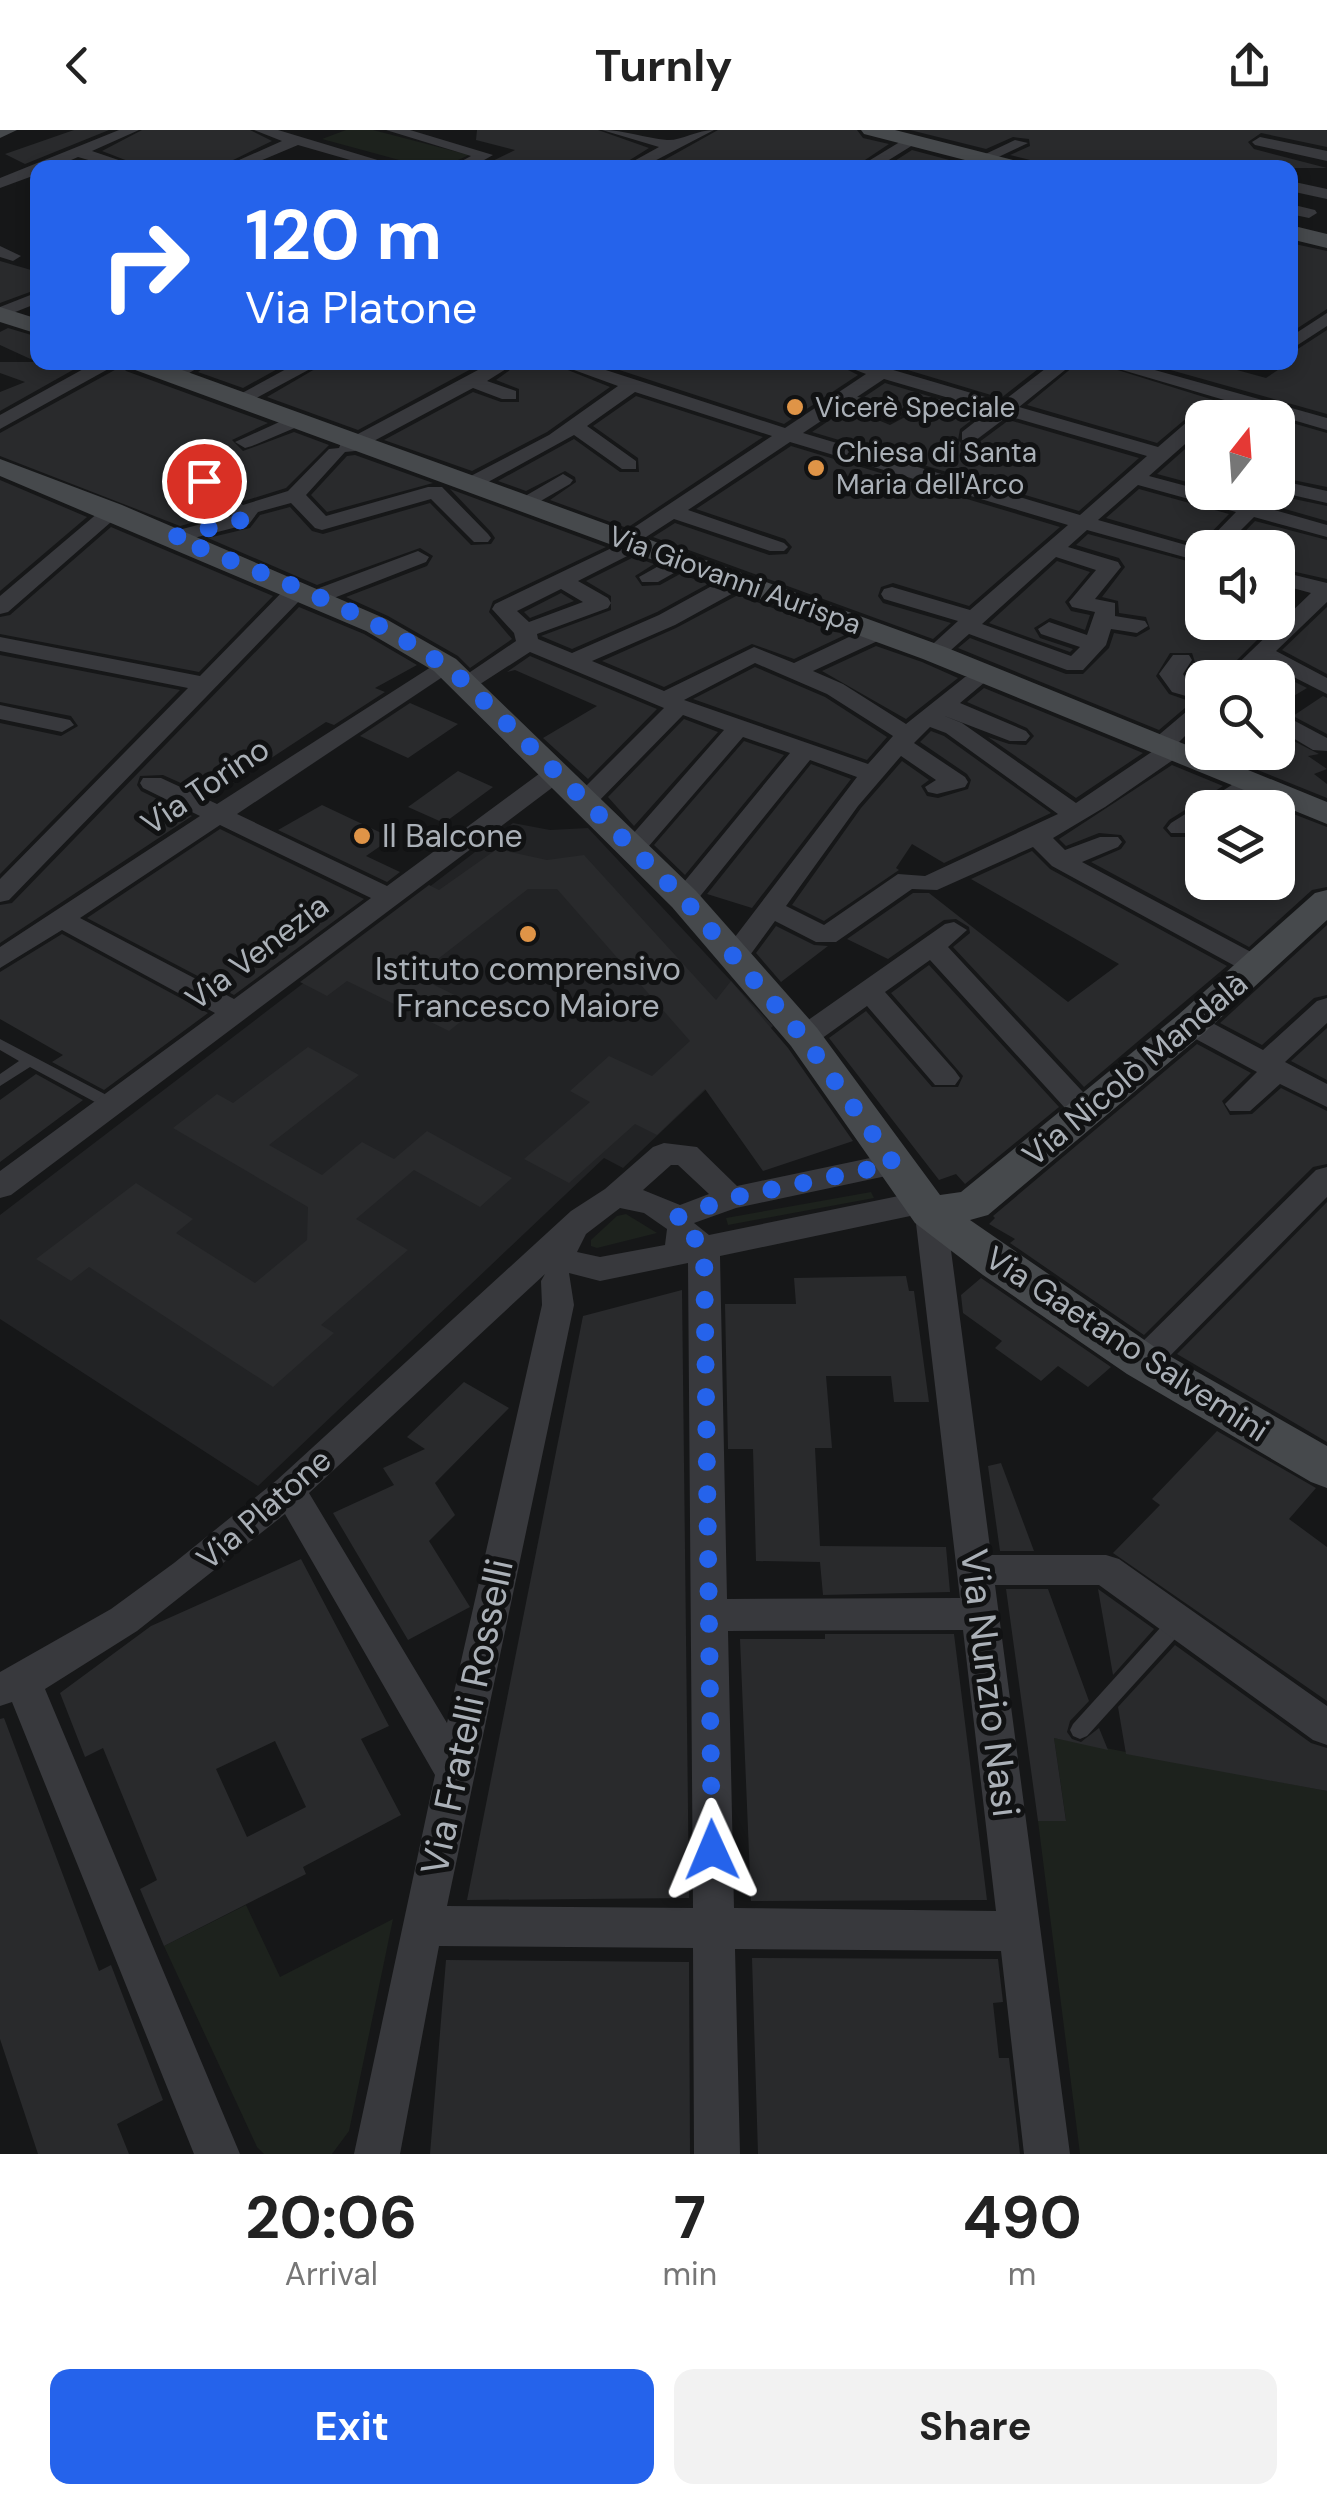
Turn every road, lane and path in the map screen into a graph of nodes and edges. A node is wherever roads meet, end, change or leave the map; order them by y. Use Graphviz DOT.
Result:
graph roads {
  1 [pos="261,130"];
  2 [pos="332,130"];
  3 [pos="394,130"];
  4 [pos="435,130"];
  5 [pos="609,130"];
  6 [pos="650,130"];
  7 [pos="870,130"];
  8 [pos="1276,130"];
  9 [pos="702,131"];
  10 [pos="128,136"];
  11 [pos="419,137"];
  12 [pos="671,138"];
  13 [pos="912,140"];
  14 [pos="300,141"];
  15 [pos="1020,142"];
  16 [pos="77,152"];
  17 [pos="1327,156"];
  18 [pos="251,158"];
  19 [pos="365,158"];
  20 [pos="986,158"];
  21 [pos="58,160"];
  22 [pos="106,160"];
  23 [pos="246,160"];
  24 [pos="257,160"];
  25 [pos="361,160"];
  26 [pos="371,160"];
  27 [pos="473,160"];
  28 [pos="639,160"];
  29 [pos="878,160"];
  30 [pos="993,160"];
  31 [pos="30,172"];
  32 [pos="0,184"];
  33 [pos="1298,188"];
  34 [pos="26,193"];
  35 [pos="1327,194"];
  36 [pos="1298,211"];
  37 [pos="1309,214"];
  38 [pos="1298,234"];
  39 [pos="1327,241"];
  40 [pos="30,300"];
  41 [pos="0,313"];
  42 [pos="1327,318"];
  43 [pos="30,324"];
  44 [pos="1298,339"];
  45 [pos="95,370"];
  46 [pos="187,370"];
  47 [pos="298,370"];
  48 [pos="494,370"];
  49 [pos="584,370"];
  50 [pos="616,370"];
  51 [pos="871,370"];
  52 [pos="1055,370"];
  53 [pos="1137,370"];
  54 [pos="881,373"];
  55 [pos="605,377"];
  56 [pos="473,382"];
  57 [pos="632,385"];
  58 [pos="509,394"];
  59 [pos="1229,397"];
  60 [pos="240,400"];
  61 [pos="1225,400"];
  62 [pos="1004,408"];
  63 [pos="296,420"];
  64 [pos="0,423"];
  65 [pos="1327,424"];
  66 [pos="575,427"];
  67 [pos="1185,433"];
  68 [pos="787,435"];
  69 [pos="968,436"];
  70 [pos="245,442"];
  71 [pos="600,444"];
  72 [pos="348,448"];
  73 [pos="1160,454"];
  74 [pos="567,455"];
  75 [pos="629,465"];
  76 [pos="0,467"];
  77 [pos="476,469"];
  78 [pos="204,476"];
  79 [pos="1134,478"];
  80 [pos="563,480"];
  81 [pos="1295,490"];
  82 [pos="1185,492"];
  83 [pos="295,495"];
  84 [pos="1327,497"];
  85 [pos="525,502"];
  86 [pos="112,510"];
  87 [pos="1250,510"];
  88 [pos="672,511"];
  89 [pos="247,514"];
  90 [pos="1084,522"];
  91 [pos="1229,530"];
  92 [pos="1327,531"];
  93 [pos="174,537"];
  94 [pos="481,538"];
  95 [pos="632,542"];
  96 [pos="777,548"];
  97 [pos="1052,549"];
  98 [pos="1185,550"];
  99 [pos="418,557"];
  100 [pos="680,560"];
  101 [pos="650,577"];
  102 [pos="738,581"];
  103 [pos="564,582"];
  104 [pos="1295,582"];
  105 [pos="1327,590"];
  106 [pos="305,594"];
  107 [pos="892,594"];
  108 [pos="0,607"];
  109 [pos="1104,621"];
  110 [pos="971,623"];
  111 [pos="1138,626"];
  112 [pos="1049,628"];
  113 [pos="876,632"];
  114 [pos="526,637"];
  115 [pos="0,644"];
  116 [pos="1095,645"];
  117 [pos="1261,652"];
  118 [pos="934,653"];
  119 [pos="1181,660"];
  120 [pos="1253,660"];
  121 [pos="571,662"];
  122 [pos="794,671"];
  123 [pos="455,674"];
  124 [pos="973,682"];
  125 [pos="1317,682"];
  126 [pos="203,684"];
  127 [pos="1185,689"];
  128 [pos="672,703"];
  129 [pos="936,710"];
  130 [pos="0,712"];
  131 [pos="1295,725"];
  132 [pos="62,726"];
  133 [pos="739,726"];
  134 [pos="1185,726"];
  135 [pos="1018,736"];
  136 [pos="1319,736"];
  137 [pos="902,739"];
  138 [pos="1168,746"];
  139 [pos="804,751"];
  140 [pos="556,773"];
  141 [pos="873,774"];
  142 [pos="1251,780"];
  143 [pos="152,783"];
  144 [pos="937,787"];
  145 [pos="1237,790"];
  146 [pos="585,801"];
  147 [pos="1073,813"];
  148 [pos="1327,814"];
  149 [pos="220,815"];
  150 [pos="1185,825"];
  151 [pos="1180,828"];
  152 [pos="1037,836"];
  153 [pos="1109,842"];
  154 [pos="633,849"];
  155 [pos="1061,861"];
  156 [pos="0,894"];
  157 [pos="390,896"];
  158 [pos="684,899"];
  159 [pos="1327,901"];
  160 [pos="772,909"];
  161 [pos="62,920"];
  162 [pos="734,956"];
  163 [pos="0,959"];
  164 [pos="1256,966"];
  165 [pos="870,991"];
  166 [pos="1327,1007"];
  167 [pos="236,1012"];
  168 [pos="1192,1024"];
  169 [pos="804,1038"];
  170 [pos="1,1045"];
  171 [pos="30,1060"];
  172 [pos="1271,1067"];
  173 [pos="945,1078"];
  174 [pos="0,1081"];
  175 [pos="1327,1097"];
  176 [pos="112,1104"];
  177 [pos="1240,1104"];
  178 [pos="1086,1112"];
  179 [pos="894,1164"];
  180 [pos="1327,1178"];
  181 [pos="0,1187"];
  182 [pos="616,1197"];
  183 [pos="731,1198"];
  184 [pos="927,1207"];
  185 [pos="564,1238"];
  186 [pos="685,1238"];
  187 [pos="600,1269"];
  188 [pos="557,1280"];
  189 [pos="503,1295"];
  190 [pos="1143,1362"];
  191 [pos="1327,1469"];
  192 [pos="288,1490"];
  193 [pos="975,1570"];
  194 [pos="980,1614"];
  195 [pos="709,1615"];
  196 [pos="1178,1622"];
  197 [pos="12,1685"];
  198 [pos="1327,1728"];
  199 [pos="1080,1730"];
  200 [pos="454,1772"];
  201 [pos="422,1926"];
  202 [pos="714,1928"];
  203 [pos="1022,1931"];
  204 [pos="217,2154"];
  205 [pos="378,2154"];
  206 [pos="717,2154"];
  207 [pos="1047,2154"];
  1 -- 14 [label="street"];
  2 -- 14 [label="street"];
  3 -- 11 [label="street"];
  4 -- 11 [label="street"];
  5 -- 12 [label="street"];
  6 -- 12 [label="street"];
  7 -- 13 [label="main road"];
  8 -- 17 [label="street"];
  9 -- 12 [label="street"];
  10 -- 16 [label="street"];
  11 -- 27 [label="street"];
  12 -- 28 [label="street"];
  13 -- 20 [label="main road"];
  13 -- 29 [label="street"];
  14 -- 18 [label="street"];
  14 -- 19 [label="street"];
  15 -- 20 [label="street"];
  16 -- 21 [label="street"];
  16 -- 22 [label="street"];
  18 -- 23 [label="street"];
  18 -- 24 [label="street"];
  19 -- 25 [label="street"];
  19 -- 26 [label="street"];
  20 -- 30 [label="main road"];
  31 -- 32 [label="street"];
  32 -- 34 [label="street"];
  33 -- 35 [label="street"];
  36 -- 37 [label="street"];
  38 -- 39 [label="main road"];
  40 -- 41 [label="street"];
  41 -- 43 [label="main road"];
  42 -- 44 [label="street"];
  45 -- 64 [label="street"];
  46 -- 60 [label="main road, Via Giovanni Aurispa"];
  47 -- 60 [label="street"];
  48 -- 56 [label="street"];
  49 -- 55 [label="street"];
  50 -- 55 [label="street"];
  51 -- 54 [label="street"];
  52 -- 62 [label="street"];
  53 -- 59 [label="street"];
  54 -- 62 [label="street"];
  54 -- 68 [label="street"];
  55 -- 57 [label="street"];
  56 -- 58 [label="street"];
  56 -- 72 [label="street"];
  57 -- 66 [label="street"];
  57 -- 68 [label="street"];
  59 -- 61 [label="street"];
  59 -- 65 [label="street"];
  60 -- 63 [label="main road, Via Giovanni Aurispa"];
  62 -- 69 [label="street"];
  62 -- 73 [label="street"];
  63 -- 70 [label="street"];
  63 -- 72 [label="main road, Via Giovanni Aurispa"];
  66 -- 71 [label="street"];
  66 -- 77 [label="street"];
  67 -- 73 [label="street"];
  68 -- 88 [label="street"];
  68 -- 90 [label="street"];
  71 -- 74 [label="street"];
  71 -- 75 [label="street"];
  72 -- 77 [label="main road, Via Giovanni Aurispa"];
  72 -- 83 [label="street"];
  73 -- 79 [label="street"];
  76 -- 86 [label="main road, Via Gaetano Salvemini"];
  77 -- 85 [label="main road, Via Giovanni Aurispa"];
  78 -- 89 [label="street"];
  79 -- 82 [label="street"];
  79 -- 90 [label="street"];
  80 -- 85 [label="street"];
  81 -- 84 [label="street"];
  83 -- 89 [label="street"];
  83 -- 94 [label="street"];
  85 -- 95 [label="main road, Via Giovanni Aurispa"];
  86 -- 93 [label="main road, Via Gaetano Salvemini"];
  86 -- 108 [label="street"];
  87 -- 91 [label="street"];
  87 -- 92 [label="street"];
  88 -- 95 [label="street"];
  88 -- 96 [label="street"];
  89 -- 93 [label="street"];
  90 -- 97 [label="street"];
  90 -- 98 [label="street"];
  93 -- 106 [label="main road, Via Gaetano Salvemini"];
  95 -- 100 [label="main road, Via Giovanni Aurispa"];
  95 -- 103 [label="street"];
  97 -- 109 [label="street"];
  97 -- 110 [label="street"];
  99 -- 106 [label="street"];
  100 -- 101 [label="street"];
  100 -- 102 [label="main road, Via Giovanni Aurispa"];
  102 -- 113 [label="main road, Via Giovanni Aurispa"];
  102 -- 121 [label="street"];
  103 -- 114 [label="street"];
  103 -- 114 [label="street, Via Torino"];
  104 -- 105 [label="street"];
  105 -- 117 [label="street"];
  106 -- 123 [label="main road, Via Gaetano Salvemini"];
  106 -- 126 [label="street"];
  107 -- 110 [label="street"];
  109 -- 111 [label="street"];
  109 -- 116 [label="street"];
  110 -- 116 [label="street"];
  110 -- 118 [label="street"];
  112 -- 116 [label="street"];
  113 -- 118 [label="main road, Via Giovanni Aurispa"];
  113 -- 122 [label="street"];
  114 -- 121 [label="street"];
  114 -- 123 [label="street, Via Torino"];
  115 -- 126 [label="street"];
  117 -- 120 [label="street"];
  117 -- 125 [label="street"];
  118 -- 138 [label="main road, Via Giovanni Aurispa"];
  119 -- 127 [label="street"];
  121 -- 128 [label="street"];
  122 -- 128 [label="street"];
  122 -- 137 [label="street"];
  123 -- 140 [label="main road, Via Gaetano Salvemini"];
  123 -- 149 [label="street, Via Torino"];
  124 -- 129 [label="street"];
  126 -- 156 [label="street"];
  128 -- 133 [label="street"];
  128 -- 146 [label="street"];
  129 -- 135 [label="street"];
  129 -- 137 [label="street"];
  129 -- 147 [label="street"];
  130 -- 132 [label="street"];
  131 -- 136 [label="street"];
  133 -- 139 [label="street"];
  133 -- 154 [label="street"];
  134 -- 138 [label="street"];
  137 -- 141 [label="street"];
  137 -- 144 [label="street"];
  138 -- 142 [label="main road, Via Giovanni Aurispa"];
  138 -- 147 [label="street"];
  139 -- 141 [label="street"];
  139 -- 158 [label="street"];
  140 -- 146 [label="main road, Via Gaetano Salvemini"];
  140 -- 157 [label="street, Via Venezia"];
  141 -- 160 [label="street"];
  142 -- 145 [label="street"];
  142 -- 148 [label="main road, Via Giovanni Aurispa"];
  143 -- 149 [label="street"];
  146 -- 154 [label="main road, Via Gaetano Salvemini"];
  147 -- 152 [label="street"];
  149 -- 157 [label="street"];
  149 -- 161 [label="street, Via Torino"];
  150 -- 151 [label="street"];
  152 -- 155 [label="street"];
  152 -- 160 [label="street"];
  153 -- 155 [label="street"];
  154 -- 158 [label="main road, Via Gaetano Salvemini"];
  155 -- 164 [label="street"];
  157 -- 167 [label="street, Via Venezia"];
  158 -- 162 [label="main road, Via Gaetano Salvemini"];
  159 -- 164 [label="main road, Via Nicolò Mandalà"];
  160 -- 162 [label="street"];
  161 -- 163 [label="street, Via Torino"];
  161 -- 167 [label="street"];
  162 -- 169 [label="main road, Via Gaetano Salvemini"];
  164 -- 168 [label="main road, Via Nicolò Mandalà"];
  165 -- 169 [label="street"];
  165 -- 173 [label="street"];
  165 -- 178 [label="street"];
  166 -- 172 [label="street"];
  167 -- 176 [label="street, Via Venezia"];
  168 -- 172 [label="street"];
  168 -- 178 [label="main road, Via Nicolò Mandalà"];
  169 -- 179 [label="main road, Via Gaetano Salvemini"];
  170 -- 171 [label="lane"];
  171 -- 174 [label="lane"];
  171 -- 176 [label="lane"];
  172 -- 175 [label="street"];
  172 -- 177 [label="street"];
  176 -- 181 [label="street, Via Venezia"];
  178 -- 184 [label="main road, Via Nicolò Mandalà"];
  179 -- 183 [label="street"];
  179 -- 184 [label="main road, Via Gaetano Salvemini"];
  180 -- 190 [label="street"];
  182 -- 183 [label="street, Via Platone"];
  182 -- 185 [label="street, Via Platone"];
  182 -- 186 [label="street"];
  183 -- 186 [label="street"];
  184 -- 186 [label="street"];
  184 -- 190 [label="main road, Via Gaetano Salvemini"];
  184 -- 193 [label="street, Via Nunzio Nasi"];
  185 -- 187 [label="street"];
  185 -- 189 [label="street, Via Platone"];
  186 -- 187 [label="street"];
  186 -- 195 [label="street"];
  187 -- 188 [label="street"];
  188 -- 189 [label="street"];
  188 -- 200 [label="street, Via Fratelli Rosselli"];
  189 -- 192 [label="street, Via Platone"];
  190 -- 191 [label="main road, Via Gaetano Salvemini"];
  192 -- 197 [label="street, Via Platone"];
  192 -- 200 [label="street"];
  193 -- 194 [label="street, Via Nunzio Nasi"];
  193 -- 196 [label="street"];
  194 -- 195 [label="street"];
  194 -- 203 [label="street, Via Nunzio Nasi"];
  195 -- 202 [label="street"];
  196 -- 198 [label="street"];
  196 -- 199 [label="lane"];
  197 -- 204 [label="street"];
  200 -- 201 [label="street, Via Fratelli Rosselli"];
  201 -- 202 [label="street"];
  201 -- 205 [label="street, Via Fratelli Rosselli"];
  202 -- 203 [label="street"];
  202 -- 206 [label="street"];
  203 -- 207 [label="street, Via Nunzio Nasi"];
}
